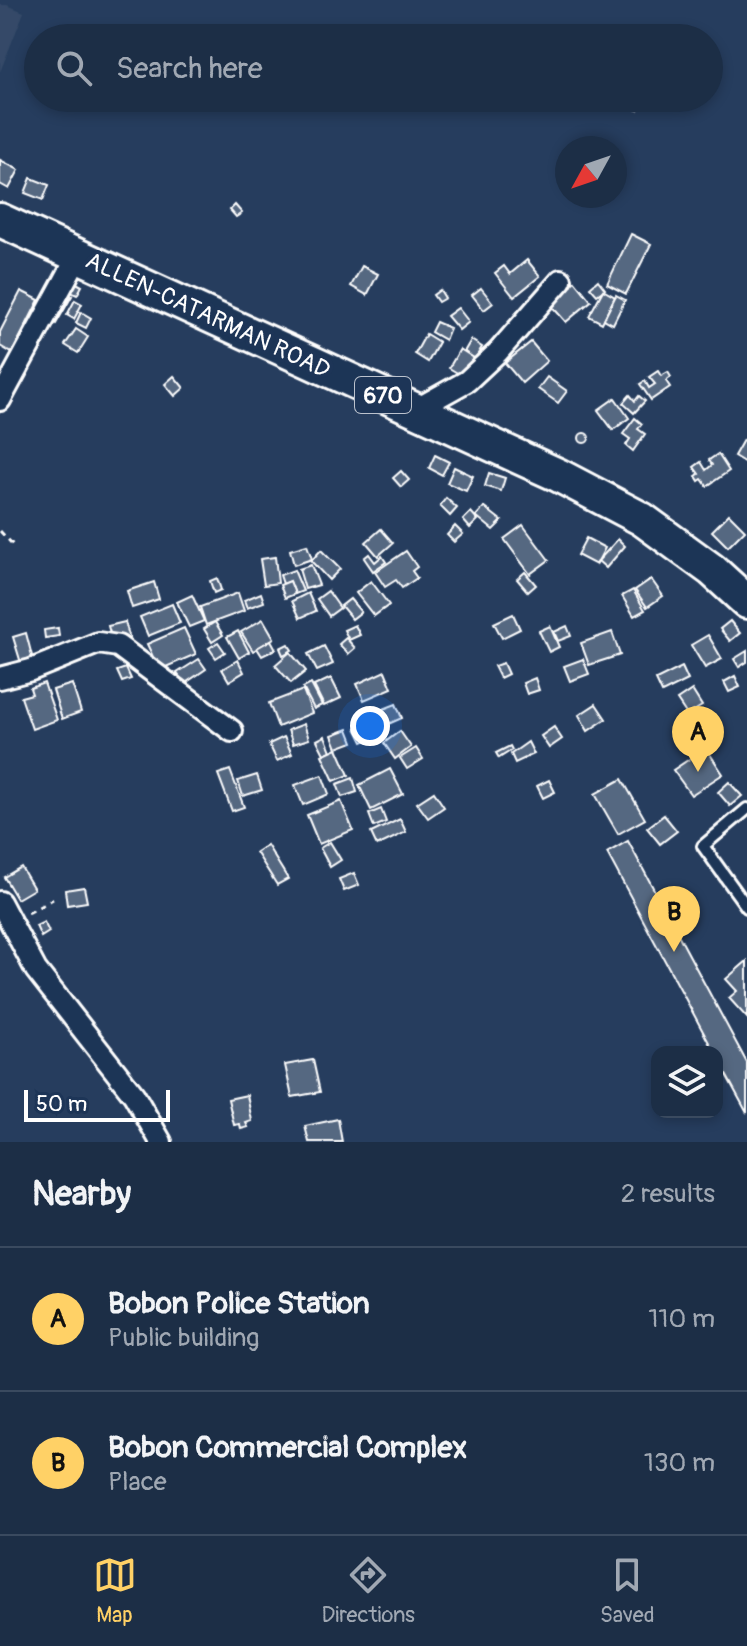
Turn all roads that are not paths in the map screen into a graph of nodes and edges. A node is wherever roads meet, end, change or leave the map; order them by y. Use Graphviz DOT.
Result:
graph roads {
  1 [pos="0,220"];
  2 [pos="78,256"];
  3 [pos="561,280"];
  4 [pos="0,400"];
  5 [pos="415,410"];
  6 [pos="747,602"];
  7 [pos="0,678"];
  8 [pos="232,731"];
  9 [pos="747,809"];
  10 [pos="0,902"];
  11 [pos="747,907"];
  12 [pos="161,1142"];
  1 -- 2 [label="main road, ALLEN-CATARMAN ROAD / 670"];
  2 -- 4 [label="street"];
  2 -- 5 [label="main road, ALLEN-CATARMAN ROAD / 670"];
  3 -- 5 [label="street"];
  5 -- 6 [label="main road, ALLEN-CATARMAN ROAD / 670"];
  7 -- 8 [label="street"];
  9 -- 11 [label="lane"];
  10 -- 12 [label="street"];
}
